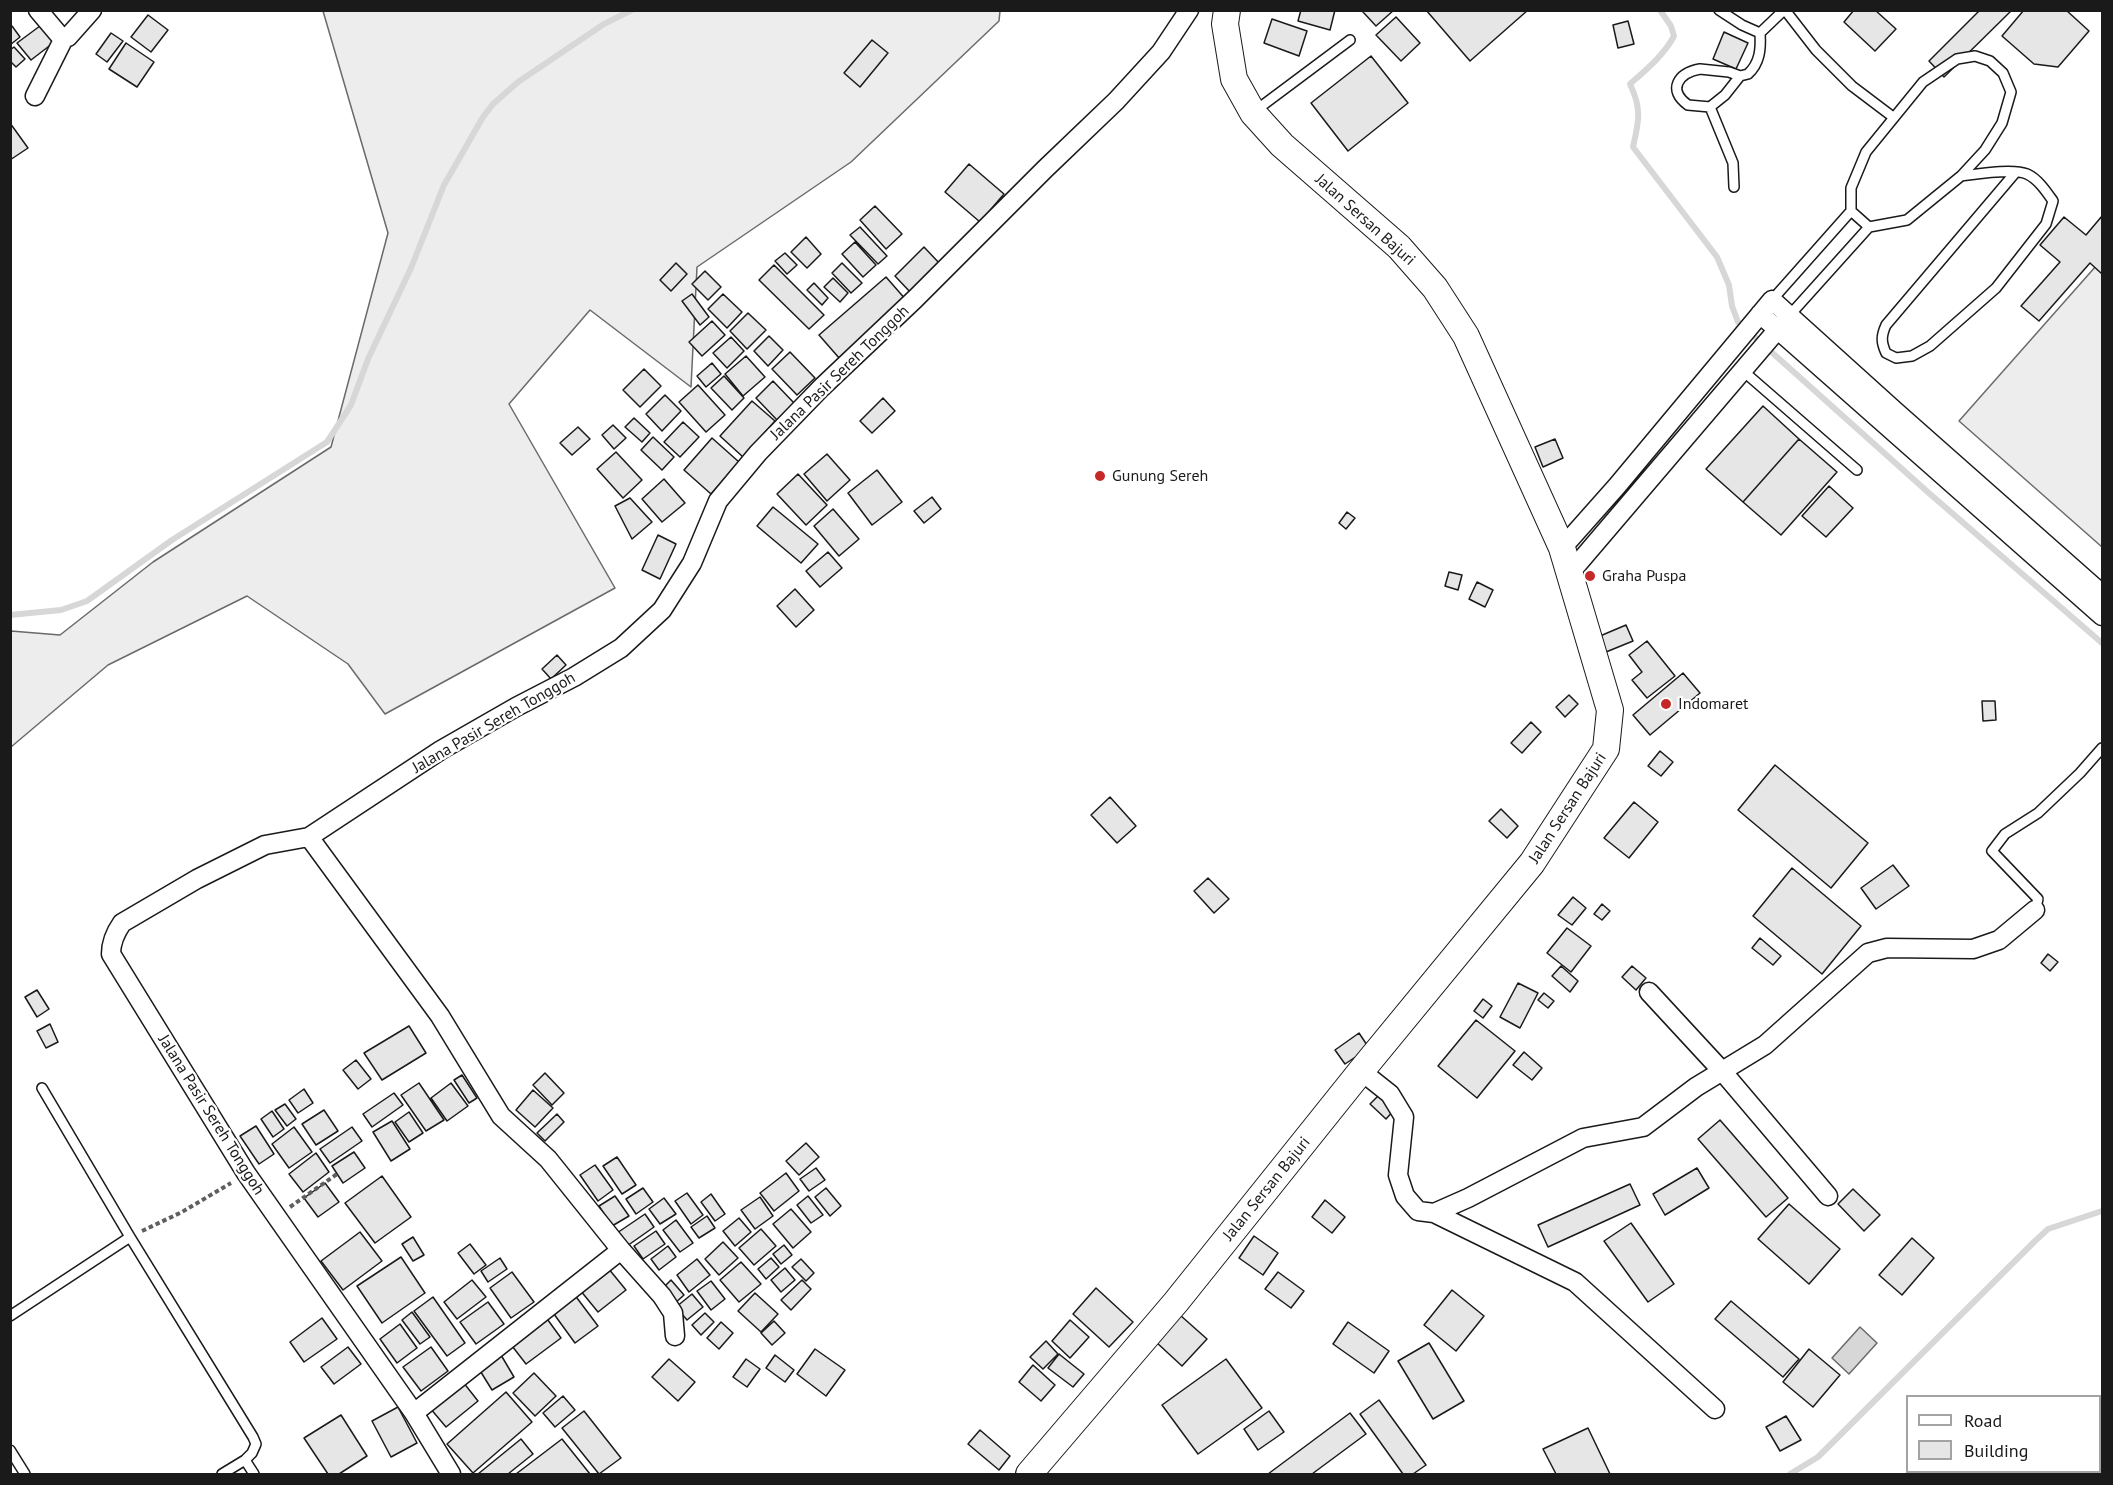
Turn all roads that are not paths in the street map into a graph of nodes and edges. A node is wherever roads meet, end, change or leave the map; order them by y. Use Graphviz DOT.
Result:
graph roads {
  1 [pos="38,10"];
  2 [pos="92,10"];
  3 [pos="1189,10"];
  4 [pos="1227,10"];
  5 [pos="1719,10"];
  6 [pos="1784,10"];
  7 [pos="1760,33"];
  8 [pos="64,38"];
  9 [pos="1350,40"];
  10 [pos="1740,76"];
  11 [pos="35,96"];
  12 [pos="1710,107"];
  13 [pos="1253,113"];
  14 [pos="1893,117"];
  15 [pos="2015,173"];
  16 [pos="1961,176"];
  17 [pos="1734,187"];
  18 [pos="1851,211"];
  19 [pos="1869,226"];
  20 [pos="1772,300"];
  21 [pos="1760,314"];
  22 [pos="1783,322"];
  23 [pos="1743,370"];
  24 [pos="1857,470"];
  25 [pos="1562,548"];
  26 [pos="1570,573"];
  27 [pos="2103,594"];
  28 [pos="2103,616"];
  29 [pos="2103,748"];
  30 [pos="309,837"];
  31 [pos="2035,910"];
  32 [pos="1649,992"];
  33 [pos="1361,1071"];
  34 [pos="1722,1071"];
  35 [pos="42,1089"];
  36 [pos="1828,1196"];
  37 [pos="1434,1214"];
  38 [pos="130,1237"];
  39 [pos="621,1250"];
  40 [pos="10,1316"];
  41 [pos="675,1336"];
  42 [pos="1715,1409"];
  43 [pos="414,1413"];
  44 [pos="10,1450"];
  45 [pos="245,1460"];
  46 [pos="26,1474"];
  47 [pos="222,1474"];
  48 [pos="254,1474"];
  49 [pos="451,1474"];
  50 [pos="1029,1474"];
  1 -- 8 [label="street"];
  2 -- 8 [label="street"];
  3 -- 30 [label="street, Jalana Pasir Sereh Tonggoh"];
  4 -- 13 [label="main road, Jalan Sersan Bajuri"];
  5 -- 7 [label="lane"];
  6 -- 7 [label="lane"];
  6 -- 14 [label="lane"];
  7 -- 10 [label="lane"];
  8 -- 11 [label="street"];
  9 -- 13 [label="lane"];
  10 -- 12 [label="lane"];
  10 -- 12 [label="lane"];
  12 -- 17 [label="lane"];
  13 -- 25 [label="main road, Jalan Sersan Bajuri"];
  14 -- 16 [label="lane"];
  14 -- 18 [label="lane"];
  15 -- 15 [label="lane"];
  15 -- 16 [label="lane"];
  16 -- 19 [label="lane"];
  18 -- 19 [label="lane"];
  18 -- 20 [label="lane"];
  19 -- 22 [label="lane"];
  20 -- 21 [label="street"];
  20 -- 22 [label="street"];
  21 -- 22 [label="street"];
  21 -- 25 [label="street"];
  22 -- 23 [label="street"];
  22 -- 27 [label="street"];
  22 -- 28 [label="street"];
  23 -- 24 [label="lane"];
  23 -- 26 [label="street"];
  25 -- 26 [label="main road, Jalan Sersan Bajuri"];
  26 -- 33 [label="main road, Jalan Sersan Bajuri"];
  29 -- 31 [label="lane"];
  30 -- 39 [label="street"];
  30 -- 43 [label="street, Jalana Pasir Sereh Tonggoh"];
  31 -- 34 [label="street"];
  32 -- 34 [label="street"];
  33 -- 37 [label="street"];
  33 -- 50 [label="main road, Jalan Sersan Bajuri"];
  34 -- 36 [label="street"];
  34 -- 37 [label="street"];
  35 -- 38 [label="lane"];
  37 -- 42 [label="street"];
  38 -- 40 [label="lane"];
  38 -- 45 [label="lane"];
  39 -- 41 [label="street"];
  39 -- 43 [label="street"];
  43 -- 49 [label="street, Jalana Pasir Sereh Tonggoh"];
  44 -- 46 [label="lane"];
  45 -- 47 [label="lane"];
  45 -- 48 [label="lane"];
}
